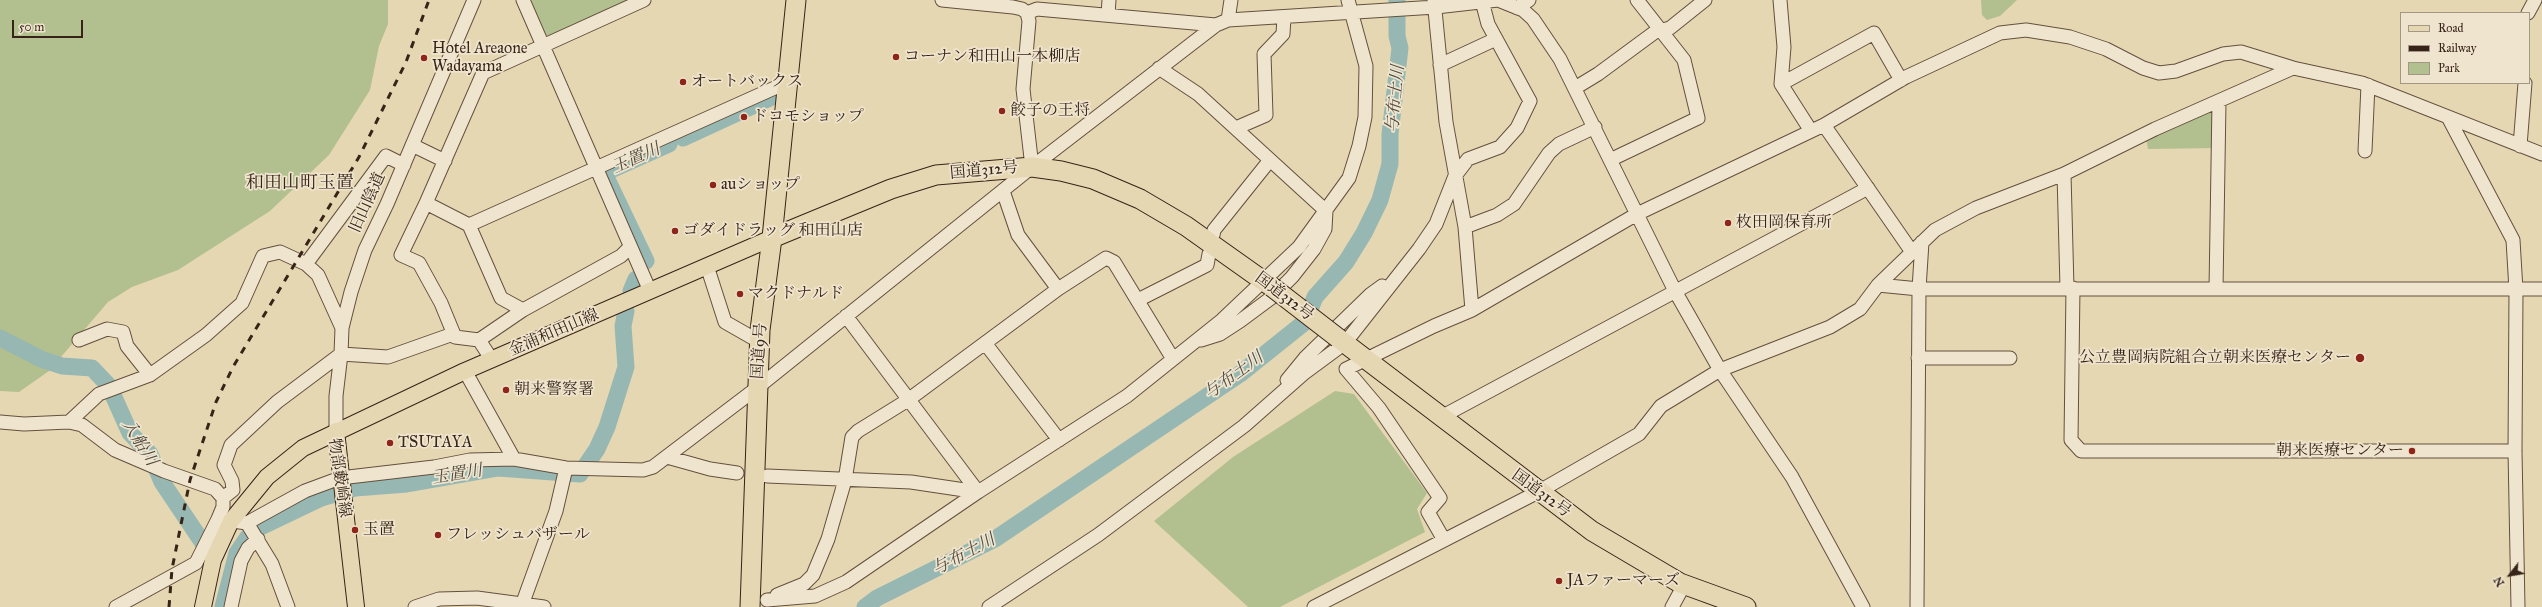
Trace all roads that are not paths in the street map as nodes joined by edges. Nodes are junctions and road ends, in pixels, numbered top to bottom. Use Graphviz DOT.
graph roads {
  1 [pos="474,0"];
  2 [pos="523,0"];
  3 [pos="644,0"];
  4 [pos="796,0"];
  5 [pos="942,0"];
  6 [pos="1109,0"];
  7 [pos="1231,0"];
  8 [pos="1529,0"];
  9 [pos="1637,0"];
  10 [pos="1705,0"];
  11 [pos="1780,0"];
  12 [pos="2535,0"];
  13 [pos="1482,1"];
  14 [pos="1435,4"];
  15 [pos="1352,8"];
  16 [pos="1517,8"];
  17 [pos="2529,12"];
  18 [pos="1027,13"];
  19 [pos="1108,15"];
  20 [pos="1284,17"];
  21 [pos="1228,20"];
  22 [pos="1216,25"];
  23 [pos="1662,30"];
  24 [pos="1496,39"];
  25 [pos="541,47"];
  26 [pos="1440,65"];
  27 [pos="1159,68"];
  28 [pos="2292,68"];
  29 [pos="1901,80"];
  30 [pos="788,82"];
  31 [pos="1781,84"];
  32 [pos="2525,84"];
  33 [pos="2368,85"];
  34 [pos="1575,88"];
  35 [pos="2219,102"];
  36 [pos="2448,117"];
  37 [pos="1824,125"];
  38 [pos="1594,127"];
  39 [pos="1236,128"];
  40 [pos="1811,131"];
  41 [pos="412,145"];
  42 [pos="2520,146"];
  43 [pos="2365,151"];
  44 [pos="2542,154"];
  45 [pos="445,160"];
  46 [pos="1270,160"];
  47 [pos="1610,160"];
  48 [pos="404,165"];
  49 [pos="596,168"];
  50 [pos="1032,168"];
  51 [pos="2064,174"];
  52 [pos="1455,176"];
  53 [pos="1868,188"];
  54 [pos="1003,192"];
  55 [pos="426,204"];
  56 [pos="1326,211"];
  57 [pos="1638,214"];
  58 [pos="469,226"];
  59 [pos="1465,227"];
  60 [pos="1213,235"];
  61 [pos="772,238"];
  62 [pos="1922,242"];
  63 [pos="630,247"];
  64 [pos="1912,252"];
  65 [pos="1209,254"];
  66 [pos="306,264"];
  67 [pos="708,266"];
  68 [pos="1394,278"];
  69 [pos="1268,284"];
  70 [pos="1878,285"];
  71 [pos="2070,288"];
  72 [pos="1058,289"];
  73 [pos="1919,289"];
  74 [pos="2216,289"];
  75 [pos="2542,289"];
  76 [pos="2516,290"];
  77 [pos="650,291"];
  78 [pos="1676,291"];
  79 [pos="1138,300"];
  80 [pos="523,310"];
  81 [pos="1472,310"];
  82 [pos="846,316"];
  83 [pos="342,328"];
  84 [pos="453,334"];
  85 [pos="80,340"];
  86 [pos="479,340"];
  87 [pos="1342,340"];
  88 [pos="760,342"];
  89 [pos="985,343"];
  90 [pos="1192,343"];
  91 [pos="341,354"];
  92 [pos="1918,358"];
  93 [pos="2010,358"];
  94 [pos="1173,359"];
  95 [pos="1367,359"];
  96 [pos="492,360"];
  97 [pos="1720,370"];
  98 [pos="465,371"];
  99 [pos="150,375"];
  100 [pos="757,388"];
  101 [pos="908,400"];
  102 [pos="1267,405"];
  103 [pos="1443,416"];
  104 [pos="0,422"];
  105 [pos="69,422"];
  106 [pos="336,431"];
  107 [pos="1059,440"];
  108 [pos="2515,451"];
  109 [pos="667,457"];
  110 [pos="514,459"];
  111 [pos="566,468"];
  112 [pos="736,473"];
  113 [pos="767,476"];
  114 [pos="845,480"];
  115 [pos="341,487"];
  116 [pos="978,492"];
  117 [pos="1538,492"];
  118 [pos="223,498"];
  119 [pos="224,520"];
  120 [pos="247,523"];
  121 [pos="258,539"];
  122 [pos="1444,540"];
  123 [pos="1684,585"];
  124 [pos="488,603"];
  125 [pos="522,605"];
  126 [pos="116,607"];
  127 [pos="203,607"];
  128 [pos="231,607"];
  129 [pos="288,607"];
  130 [pos="356,607"];
  131 [pos="415,607"];
  132 [pos="544,607"];
  133 [pos="750,607"];
  134 [pos="989,607"];
  135 [pos="1314,607"];
  136 [pos="1672,607"];
  137 [pos="1746,607"];
  138 [pos="1863,607"];
  139 [pos="1916,607"];
  140 [pos="2518,607"];
  1 -- 41 [label="street, 旧山陰道"];
  2 -- 25 [label="street"];
  3 -- 25 [label="street"];
  4 -- 30 [label="highway, 国道9号"];
  5 -- 18 [label="street"];
  6 -- 19 [label="street"];
  7 -- 21 [label="street"];
  8 -- 16 [label="street"];
  9 -- 23 [label="street"];
  10 -- 23 [label="street"];
  11 -- 31 [label="street"];
  12 -- 17 [label="street"];
  13 -- 14 [label="street"];
  13 -- 16 [label="street"];
  13 -- 24 [label="street"];
  14 -- 15 [label="street"];
  14 -- 26 [label="street"];
  15 -- 20 [label="street"];
  15 -- 56 [label="street"];
  16 -- 34 [label="street"];
  18 -- 19 [label="street"];
  18 -- 50 [label="street"];
  19 -- 22 [label="street"];
  20 -- 21 [label="street"];
  20 -- 39 [label="street"];
  21 -- 22 [label="street"];
  22 -- 27 [label="street"];
  23 -- 34 [label="street"];
  23 -- 47 [label="street"];
  24 -- 26 [label="street"];
  24 -- 52 [label="street"];
  25 -- 45 [label="street"];
  25 -- 49 [label="street"];
  26 -- 52 [label="street"];
  27 -- 39 [label="street"];
  27 -- 50 [label="street"];
  28 -- 29 [label="street"];
  28 -- 33 [label="street"];
  28 -- 35 [label="street"];
  29 -- 31 [label="street"];
  29 -- 37 [label="street"];
  30 -- 49 [label="street"];
  30 -- 61 [label="highway, 国道9号"];
  31 -- 40 [label="street"];
  32 -- 42 [label="street"];
  33 -- 36 [label="street"];
  33 -- 43 [label="street"];
  34 -- 38 [label="street"];
  35 -- 51 [label="street"];
  35 -- 74 [label="street"];
  36 -- 42 [label="street"];
  36 -- 76 [label="street"];
  37 -- 40 [label="street"];
  37 -- 53 [label="street"];
  38 -- 47 [label="street"];
  38 -- 59 [label="street"];
  39 -- 46 [label="street"];
  40 -- 57 [label="street"];
  41 -- 45 [label="street"];
  41 -- 48 [label="street, 旧山陰道"];
  42 -- 44 [label="street"];
  45 -- 55 [label="street"];
  46 -- 56 [label="street"];
  46 -- 60 [label="street"];
  47 -- 57 [label="street"];
  48 -- 66 [label="street"];
  48 -- 83 [label="street, 旧山陰道"];
  49 -- 58 [label="street"];
  49 -- 63 [label="street"];
  50 -- 54 [label="street"];
  50 -- 61 [label="highway, 国道312号"];
  50 -- 69 [label="highway, 国道312号"];
  51 -- 62 [label="street"];
  51 -- 71 [label="street"];
  52 -- 59 [label="street"];
  52 -- 68 [label="street"];
  53 -- 64 [label="street"];
  53 -- 78 [label="street"];
  54 -- 72 [label="street"];
  54 -- 82 [label="street"];
  55 -- 58 [label="street"];
  55 -- 84 [label="street"];
  56 -- 69 [label="street"];
  56 -- 90 [label="street"];
  57 -- 78 [label="street"];
  57 -- 81 [label="street"];
  58 -- 80 [label="street"];
  59 -- 81 [label="street"];
  61 -- 67 [label="main road, 金浦和田山線"];
  61 -- 88 [label="highway, 国道9号"];
  62 -- 64 [label="street"];
  62 -- 73 [label="street"];
  63 -- 77 [label="street"];
  63 -- 80 [label="street"];
  64 -- 70 [label="street"];
  65 -- 79 [label="street"];
  66 -- 83 [label="street"];
  66 -- 99 [label="street"];
  67 -- 77 [label="main road, 金浦和田山線"];
  67 -- 88 [label="street"];
  68 -- 87 [label="street"];
  68 -- 102 [label="street"];
  69 -- 87 [label="highway, 国道312号, bridge"];
  69 -- 90 [label="street"];
  70 -- 73 [label="street"];
  70 -- 97 [label="street"];
  71 -- 73 [label="street"];
  71 -- 74 [label="street"];
  71 -- 108 [label="street"];
  72 -- 79 [label="street"];
  72 -- 89 [label="street"];
  73 -- 92 [label="street"];
  74 -- 76 [label="street"];
  75 -- 76 [label="street"];
  76 -- 108 [label="street"];
  77 -- 96 [label="main road, 金浦和田山線"];
  78 -- 97 [label="street"];
  78 -- 103 [label="street"];
  79 -- 94 [label="street"];
  80 -- 86 [label="street"];
  81 -- 95 [label="street"];
  82 -- 100 [label="street"];
  82 -- 101 [label="street"];
  83 -- 91 [label="street, 旧山陰道"];
  84 -- 86 [label="street"];
  84 -- 91 [label="street"];
  85 -- 99 [label="street"];
  86 -- 96 [label="street"];
  87 -- 95 [label="highway, 国道312号"];
  87 -- 102 [label="street"];
  88 -- 100 [label="highway, 国道9号"];
  89 -- 101 [label="street"];
  89 -- 107 [label="street"];
  90 -- 94 [label="street"];
  91 -- 106 [label="street, 旧山陰道"];
  91 -- 118 [label="street"];
  92 -- 93 [label="street"];
  92 -- 139 [label="street"];
  94 -- 107 [label="street"];
  95 -- 103 [label="highway, 国道312号"];
  95 -- 122 [label="street"];
  96 -- 98 [label="main road, 金浦和田山線"];
  97 -- 117 [label="street"];
  97 -- 138 [label="street"];
  98 -- 106 [label="main road, 金浦和田山線"];
  98 -- 110 [label="street"];
  99 -- 105 [label="street"];
  100 -- 109 [label="street"];
  100 -- 133 [label="highway, 国道9号"];
  101 -- 114 [label="street"];
  101 -- 116 [label="street"];
  102 -- 134 [label="street"];
  103 -- 117 [label="highway, 国道312号"];
  104 -- 105 [label="street"];
  105 -- 118 [label="street"];
  106 -- 115 [label="main road, 物部藪崎線"];
  106 -- 119 [label="main road, 物部藪崎線"];
  107 -- 116 [label="street"];
  108 -- 140 [label="street"];
  109 -- 111 [label="street"];
  109 -- 112 [label="street"];
  110 -- 111 [label="street"];
  110 -- 115 [label="street"];
  111 -- 125 [label="street"];
  113 -- 114 [label="street"];
  114 -- 116 [label="street"];
  114 -- 116 [label="street"];
  115 -- 120 [label="street"];
  115 -- 130 [label="main road, 物部藪崎線"];
  117 -- 122 [label="street"];
  117 -- 123 [label="highway, 国道312号"];
  118 -- 119 [label="street"];
  119 -- 120 [label="street"];
  119 -- 126 [label="street"];
  119 -- 127 [label="main road, 物部藪崎線"];
  120 -- 121 [label="street"];
  121 -- 128 [label="street"];
  121 -- 129 [label="street"];
  122 -- 135 [label="street"];
  123 -- 136 [label="street"];
  123 -- 137 [label="highway, 国道312号"];
  124 -- 125 [label="street"];
  124 -- 131 [label="street"];
  125 -- 132 [label="street"];
}
